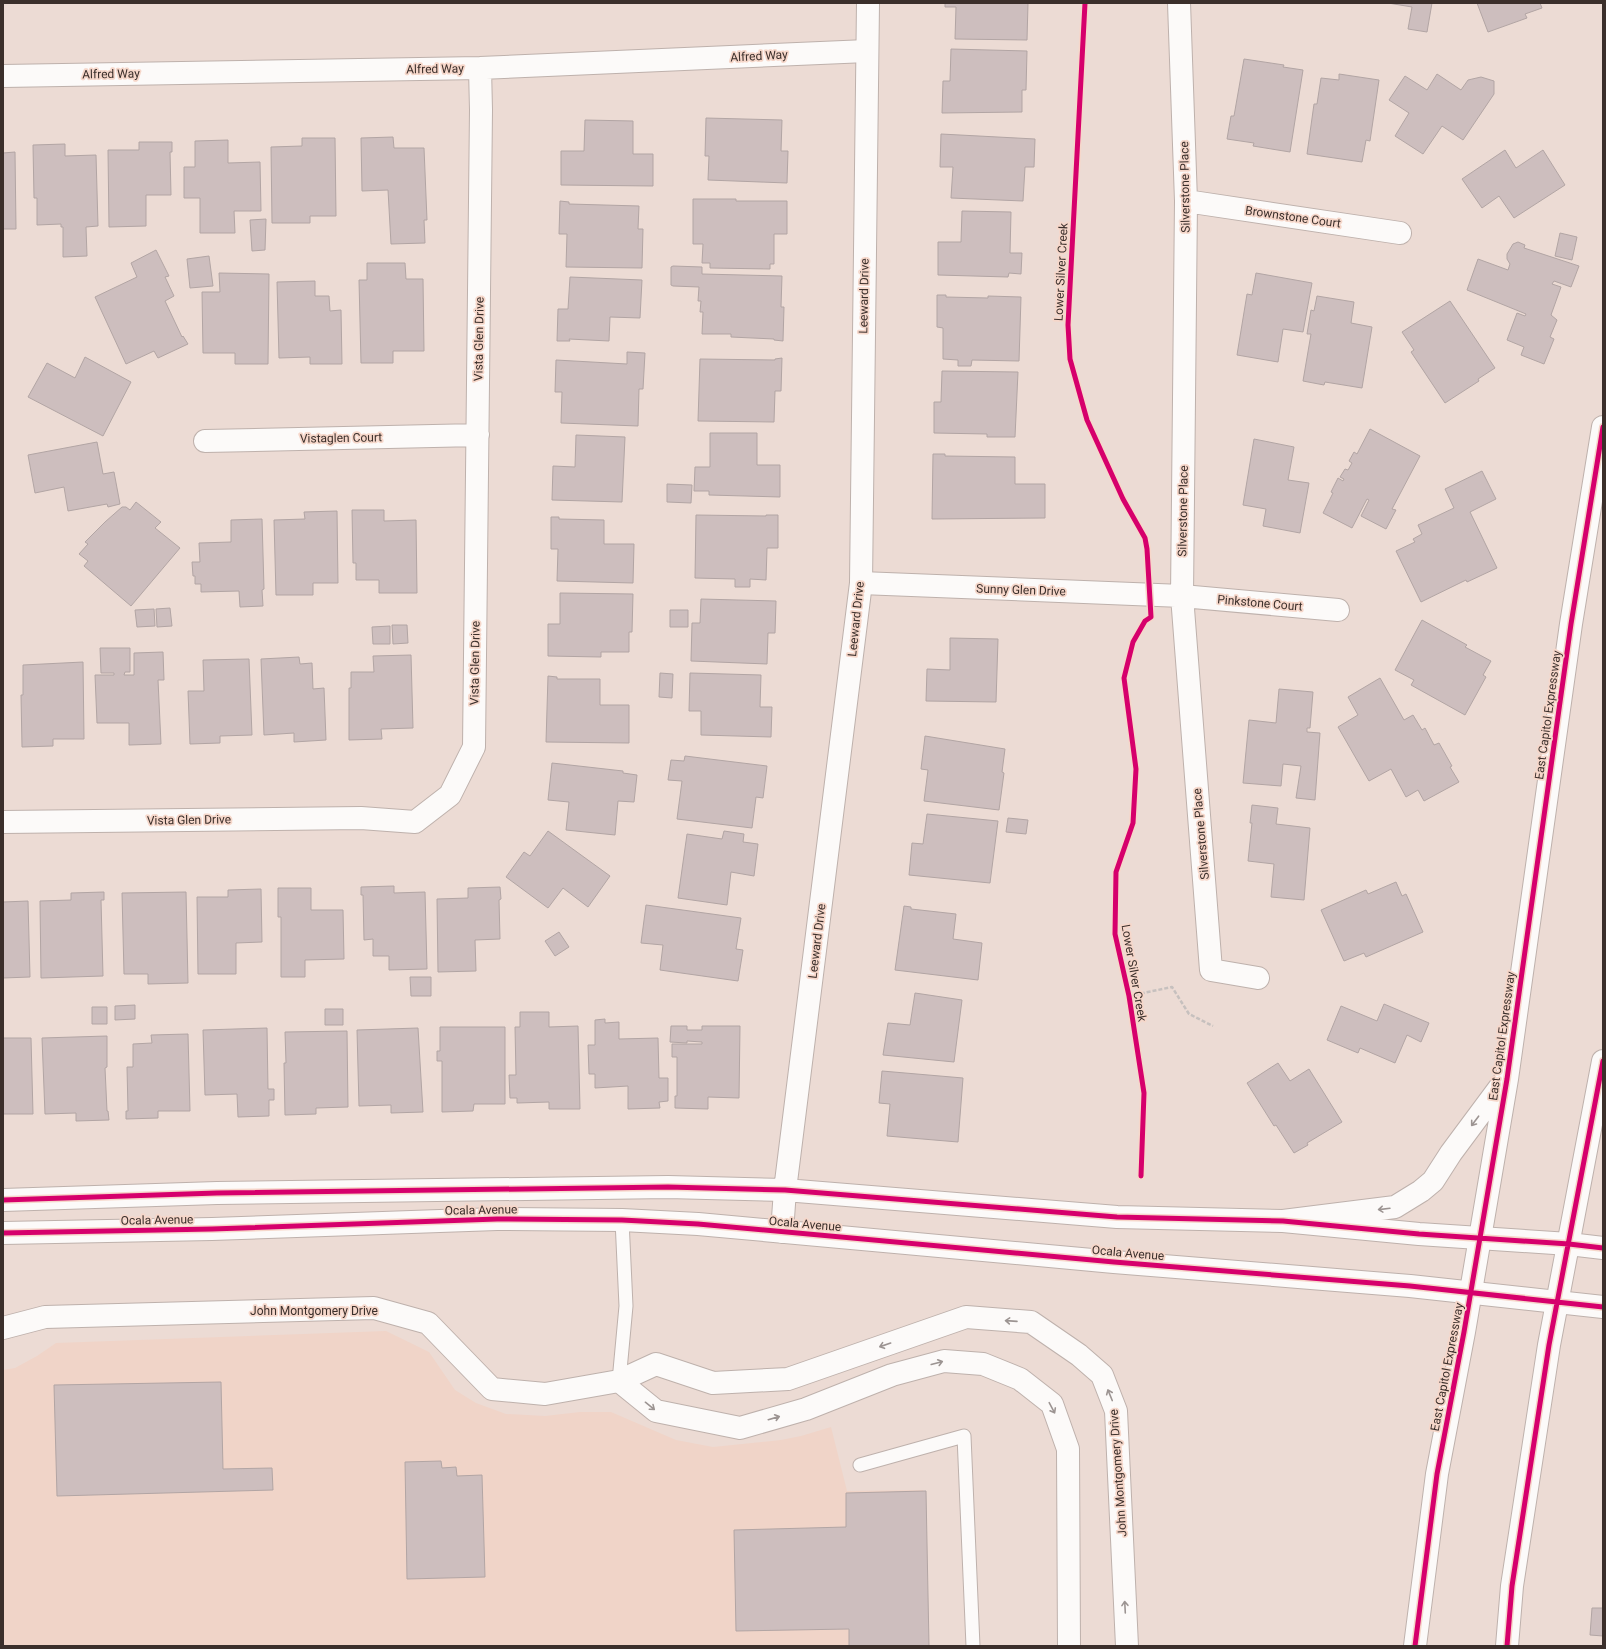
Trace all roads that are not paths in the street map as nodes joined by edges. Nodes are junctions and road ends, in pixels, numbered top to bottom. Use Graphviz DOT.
graph roads {
  1 [pos="868,3"];
  2 [pos="1178,3"];
  3 [pos="867,51"];
  4 [pos="480,68"];
  5 [pos="3,76"];
  6 [pos="1186,201"];
  7 [pos="1400,233"];
  8 [pos="1603,427"];
  9 [pos="478,435"];
  10 [pos="205,441"];
  11 [pos="861,583"];
  12 [pos="1182,596"];
  13 [pos="1338,610"];
  14 [pos="3,822"];
  15 [pos="1258,978"];
  16 [pos="1603,1061"];
  17 [pos="1506,1079"];
  18 [pos="785,1190"];
  19 [pos="3,1200"];
  20 [pos="622,1220"];
  21 [pos="1283,1221"];
  22 [pos="782,1232"];
  23 [pos="3,1233"];
  24 [pos="1479,1239"];
  25 [pos="1569,1244"];
  26 [pos="1603,1248"];
  27 [pos="1471,1292"];
  28 [pos="1558,1301"];
  29 [pos="1603,1306"];
  30 [pos="3,1328"];
  31 [pos="793,1377"];
  32 [pos="619,1381"];
  33 [pos="806,1409"];
  34 [pos="860,1465"];
  35 [pos="973,1646"];
  36 [pos="1069,1646"];
  37 [pos="1127,1646"];
  38 [pos="1415,1646"];
  39 [pos="1507,1646"];
  1 -- 3 [label="main road, Leeward Drive"];
  2 -- 6 [label="main road, Silverstone Place"];
  3 -- 4 [label="main road, Alfred Way"];
  3 -- 11 [label="main road, Leeward Drive"];
  4 -- 5 [label="main road, Alfred Way"];
  4 -- 9 [label="main road, Vista Glen Drive"];
  6 -- 7 [label="main road, Brownstone Court"];
  6 -- 12 [label="main road, Silverstone Place"];
  8 -- 17 [label="main road, East Capitol Expressway"];
  9 -- 10 [label="main road, Vistaglen Court"];
  9 -- 14 [label="main road, Vista Glen Drive"];
  11 -- 12 [label="main road, Sunny Glen Drive"];
  11 -- 18 [label="main road, Leeward Drive"];
  12 -- 13 [label="main road, Pinkstone Court"];
  12 -- 15 [label="main road, Silverstone Place"];
  16 -- 25 [label="main road"];
  17 -- 21 [label="main road, one-way"];
  17 -- 24 [label="main road, East Capitol Expressway"];
  18 -- 19 [label="main road, Ocala Avenue"];
  18 -- 21 [label="main road, Ocala Avenue"];
  18 -- 22 [label="main road, Leeward Drive"];
  20 -- 22 [label="main road, Ocala Avenue"];
  20 -- 23 [label="main road, Ocala Avenue"];
  20 -- 32 [label="lane"];
  21 -- 24 [label="main road, Ocala Avenue"];
  22 -- 27 [label="main road, Ocala Avenue"];
  24 -- 25 [label="main road, Ocala Avenue"];
  24 -- 27 [label="main road, East Capitol Expressway"];
  25 -- 26 [label="main road, Ocala Avenue"];
  25 -- 28 [label="main road"];
  27 -- 28 [label="main road, Ocala Avenue"];
  27 -- 38 [label="main road, East Capitol Expressway"];
  28 -- 29 [label="main road, Ocala Avenue"];
  28 -- 39 [label="main road"];
  30 -- 32 [label="main road, John Montgomery Drive"];
  31 -- 32 [label="main road, John Montgomery Drive"];
  31 -- 33 [label="main road"];
  37 -- 31 [label="main road, John Montgomery Drive, one-way"];
  32 -- 33 [label="main road, one-way"];
  33 -- 36 [label="main road, one-way"];
  34 -- 35 [label="lane"];
}
